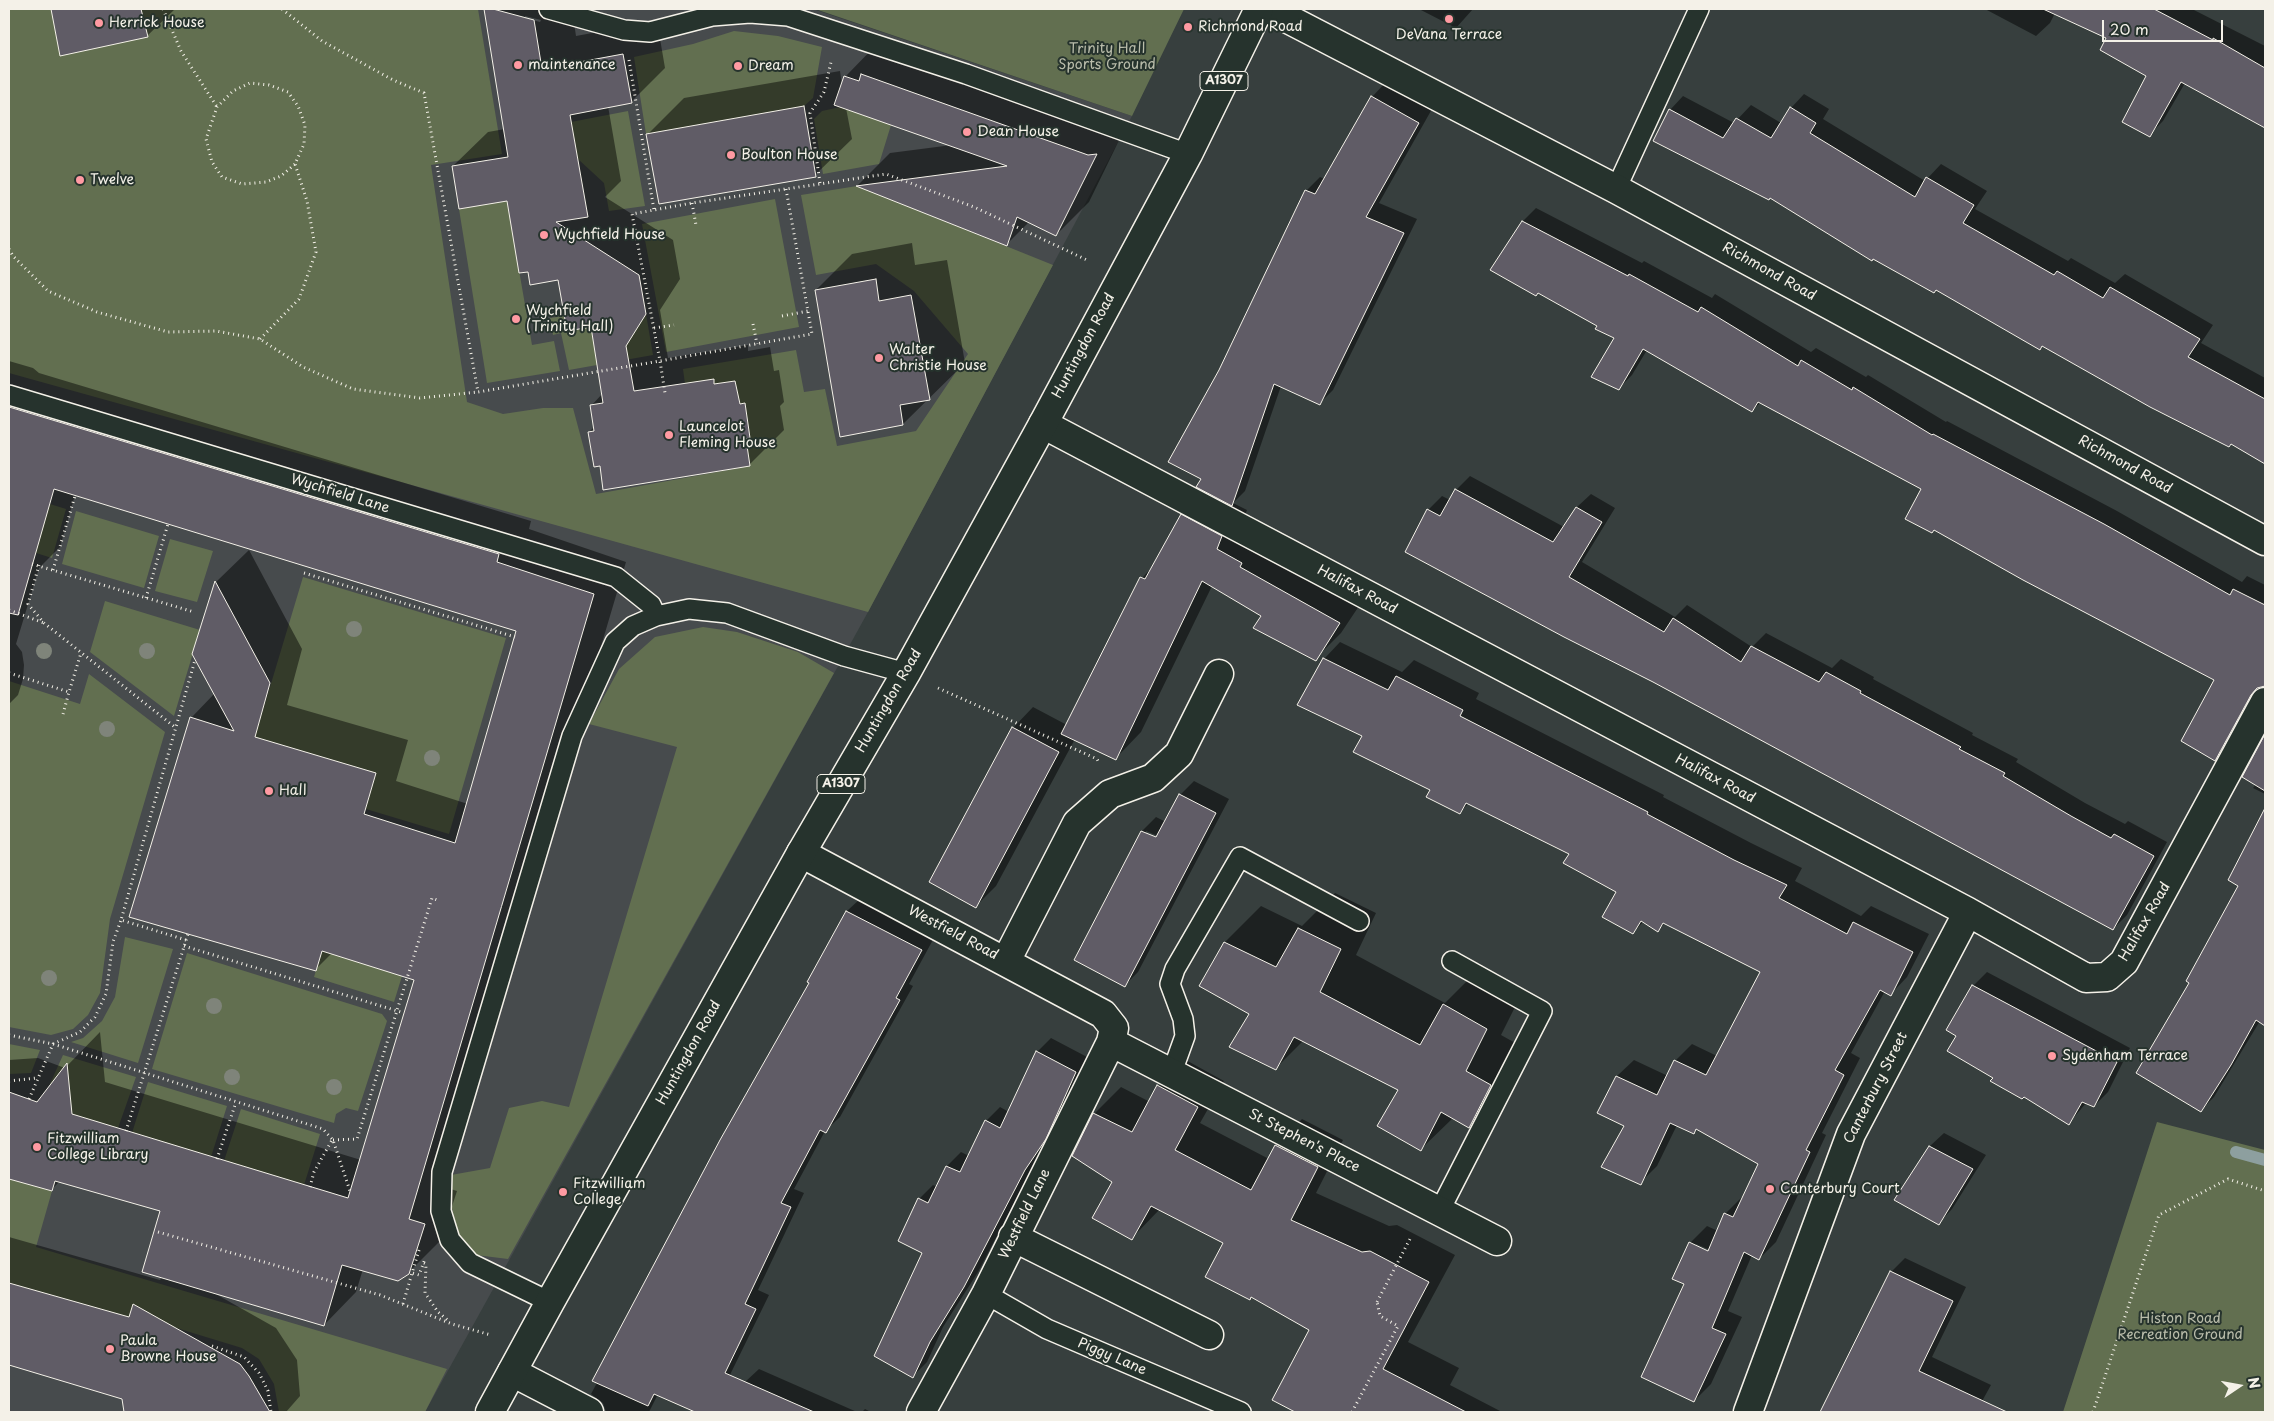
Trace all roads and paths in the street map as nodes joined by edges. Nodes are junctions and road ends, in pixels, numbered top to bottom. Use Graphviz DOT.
graph roads {
  1 [pos="163,9"];
  2 [pos="282,9"];
  3 [pos="549,9"];
  4 [pos="1259,9"];
  5 [pos="1270,9"];
  6 [pos="1699,9"];
  7 [pos="624,30"];
  8 [pos="838,33"];
  9 [pos="217,107"];
  10 [pos="1188,154"];
  11 [pos="295,164"];
  12 [pos="820,183"];
  13 [pos="786,189"];
  14 [pos="1616,189"];
  15 [pos="692,203"];
  16 [pos="654,210"];
  17 [pos="696,226"];
  18 [pos="9,249"];
  19 [pos="1122,277"];
  20 [pos="808,312"];
  21 [pos="782,316"];
  22 [pos="753,324"];
  23 [pos="674,325"];
  24 [pos="654,328"];
  25 [pos="260,339"];
  26 [pos="757,344"];
  27 [pos="660,361"];
  28 [pos="478,392"];
  29 [pos="665,392"];
  30 [pos="9,395"];
  31 [pos="1043,424"];
  32 [pos="75,496"];
  33 [pos="168,524"];
  34 [pos="2265,541"];
  35 [pos="32,564"];
  36 [pos="40,565"];
  37 [pos="54,570"];
  38 [pos="304,573"];
  39 [pos="146,598"];
  40 [pos="9,610"];
  41 [pos="194,612"];
  42 [pos="656,616"];
  43 [pos="44,623"];
  44 [pos="515,637"];
  45 [pos="81,653"];
  46 [pos="196,660"];
  47 [pos="9,673"];
  48 [pos="906,674"];
  49 [pos="1219,674"];
  50 [pos="69,692"];
  51 [pos="2265,702"];
  52 [pos="63,714"];
  53 [pos="176,728"];
  54 [pos="1110,794"];
  55 [pos="801,853"];
  56 [pos="438,900"];
  57 [pos="1968,912"];
  58 [pos="121,920"];
  59 [pos="1359,921"];
  60 [pos="188,934"];
  61 [pos="186,940"];
  62 [pos="184,946"];
  63 [pos="1006,961"];
  64 [pos="1452,961"];
  65 [pos="397,1011"];
  66 [pos="404,1013"];
  67 [pos="9,1035"];
  68 [pos="1111,1042"];
  69 [pos="53,1044"];
  70 [pos="1172,1072"];
  71 [pos="144,1073"];
  72 [pos="38,1078"];
  73 [pos="9,1081"];
  74 [pos="29,1099"];
  75 [pos="236,1102"];
  76 [pos="126,1131"];
  77 [pos="333,1140"];
  78 [pos="217,1159"];
  79 [pos="310,1187"];
  80 [pos="350,1191"];
  81 [pos="2265,1191"];
  82 [pos="1434,1208"];
  83 [pos="158,1232"];
  84 [pos="1013,1237"];
  85 [pos="1497,1241"];
  86 [pos="421,1244"];
  87 [pos="412,1273"];
  88 [pos="986,1294"];
  89 [pos="550,1302"];
  90 [pos="403,1304"];
  91 [pos="452,1324"];
  92 [pos="1208,1335"];
  93 [pos="212,1346"];
  94 [pos="525,1346"];
  95 [pos="512,1372"];
  96 [pos="271,1412"];
  97 [pos="490,1412"];
  98 [pos="590,1412"];
  99 [pos="921,1412"];
  100 [pos="1241,1412"];
  101 [pos="1352,1412"];
  102 [pos="1748,1412"];
  103 [pos="2093,1412"];
  1 -- 9 [label="path"];
  2 -- 28 [label="path"];
  3 -- 7 [label="lane"];
  4 -- 10 [label="street, Huntingdon Road / A1307"];
  5 -- 14 [label="street, Richmond Road"];
  6 -- 14 [label="lane"];
  7 -- 8 [label="lane"];
  7 -- 16 [label="path"];
  8 -- 10 [label="lane"];
  8 -- 12 [label="path"];
  9 -- 11 [label="path"];
  9 -- 11 [label="path"];
  10 -- 19 [label="street, Huntingdon Road / A1307"];
  11 -- 25 [label="path"];
  12 -- 13 [label="path"];
  12 -- 19 [label="path"];
  13 -- 15 [label="path"];
  13 -- 20 [label="path"];
  14 -- 34 [label="street, Richmond Road"];
  15 -- 16 [label="path"];
  15 -- 17 [label="path"];
  16 -- 24 [label="path"];
  18 -- 25 [label="path"];
  19 -- 31 [label="street, Huntingdon Road / A1307"];
  20 -- 21 [label="path"];
  20 -- 26 [label="path"];
  22 -- 26 [label="path"];
  23 -- 24 [label="path"];
  24 -- 27 [label="path"];
  25 -- 28 [label="path"];
  26 -- 27 [label="path"];
  27 -- 28 [label="path"];
  27 -- 29 [label="path"];
  30 -- 42 [label="lane, Wychfield Lane"];
  31 -- 48 [label="street, Huntingdon Road / A1307"];
  31 -- 57 [label="street, Halifax Road"];
  32 -- 37 [label="path"];
  33 -- 39 [label="path"];
  35 -- 36 [label="path"];
  36 -- 37 [label="path"];
  36 -- 43 [label="path"];
  37 -- 39 [label="path"];
  38 -- 44 [label="path"];
  39 -- 41 [label="path"];
  40 -- 43 [label="path"];
  42 -- 48 [label="lane"];
  42 -- 89 [label="lane"];
  43 -- 45 [label="path"];
  45 -- 50 [label="path"];
  45 -- 53 [label="path"];
  46 -- 53 [label="path"];
  47 -- 50 [label="path"];
  48 -- 54 [label="path"];
  48 -- 55 [label="street, Huntingdon Road / A1307"];
  49 -- 54 [label="street"];
  50 -- 52 [label="path"];
  51 -- 57 [label="street, Halifax Road"];
  53 -- 58 [label="path"];
  54 -- 63 [label="street"];
  55 -- 63 [label="street, Westfield Road"];
  55 -- 89 [label="street, Huntingdon Road / A1307"];
  56 -- 65 [label="path"];
  57 -- 102 [label="street, Canterbury Street"];
  58 -- 61 [label="path"];
  58 -- 69 [label="path"];
  59 -- 70 [label="lane"];
  60 -- 61 [label="path"];
  61 -- 62 [label="path"];
  62 -- 65 [label="path"];
  62 -- 71 [label="path"];
  63 -- 68 [label="street, Westfield Road"];
  64 -- 82 [label="lane"];
  65 -- 66 [label="path"];
  65 -- 77 [label="path"];
  67 -- 69 [label="path"];
  68 -- 70 [label="street, St Stephen's Place"];
  68 -- 84 [label="street, Westfield Lane"];
  69 -- 71 [label="path"];
  69 -- 72 [label="path"];
  70 -- 82 [label="street, St Stephen's Place"];
  71 -- 75 [label="path"];
  71 -- 76 [label="path"];
  72 -- 73 [label="path"];
  72 -- 74 [label="path"];
  75 -- 77 [label="path"];
  75 -- 78 [label="path"];
  77 -- 79 [label="path"];
  77 -- 80 [label="path"];
  81 -- 103 [label="path"];
  82 -- 85 [label="street, St Stephen's Place"];
  82 -- 101 [label="path"];
  83 -- 90 [label="path"];
  84 -- 88 [label="street, Westfield Lane"];
  84 -- 92 [label="street"];
  86 -- 87 [label="path"];
  87 -- 90 [label="path"];
  87 -- 91 [label="path"];
  88 -- 99 [label="street, Westfield Lane"];
  88 -- 100 [label="lane, Piggy Lane"];
  89 -- 94 [label="street, Huntingdon Road / A1307"];
  90 -- 91 [label="path"];
  91 -- 94 [label="path"];
  93 -- 96 [label="path"];
  94 -- 95 [label="street, Huntingdon Road / A1307"];
  95 -- 97 [label="street, Huntingdon Road / A1307"];
  95 -- 98 [label="street"];
}
